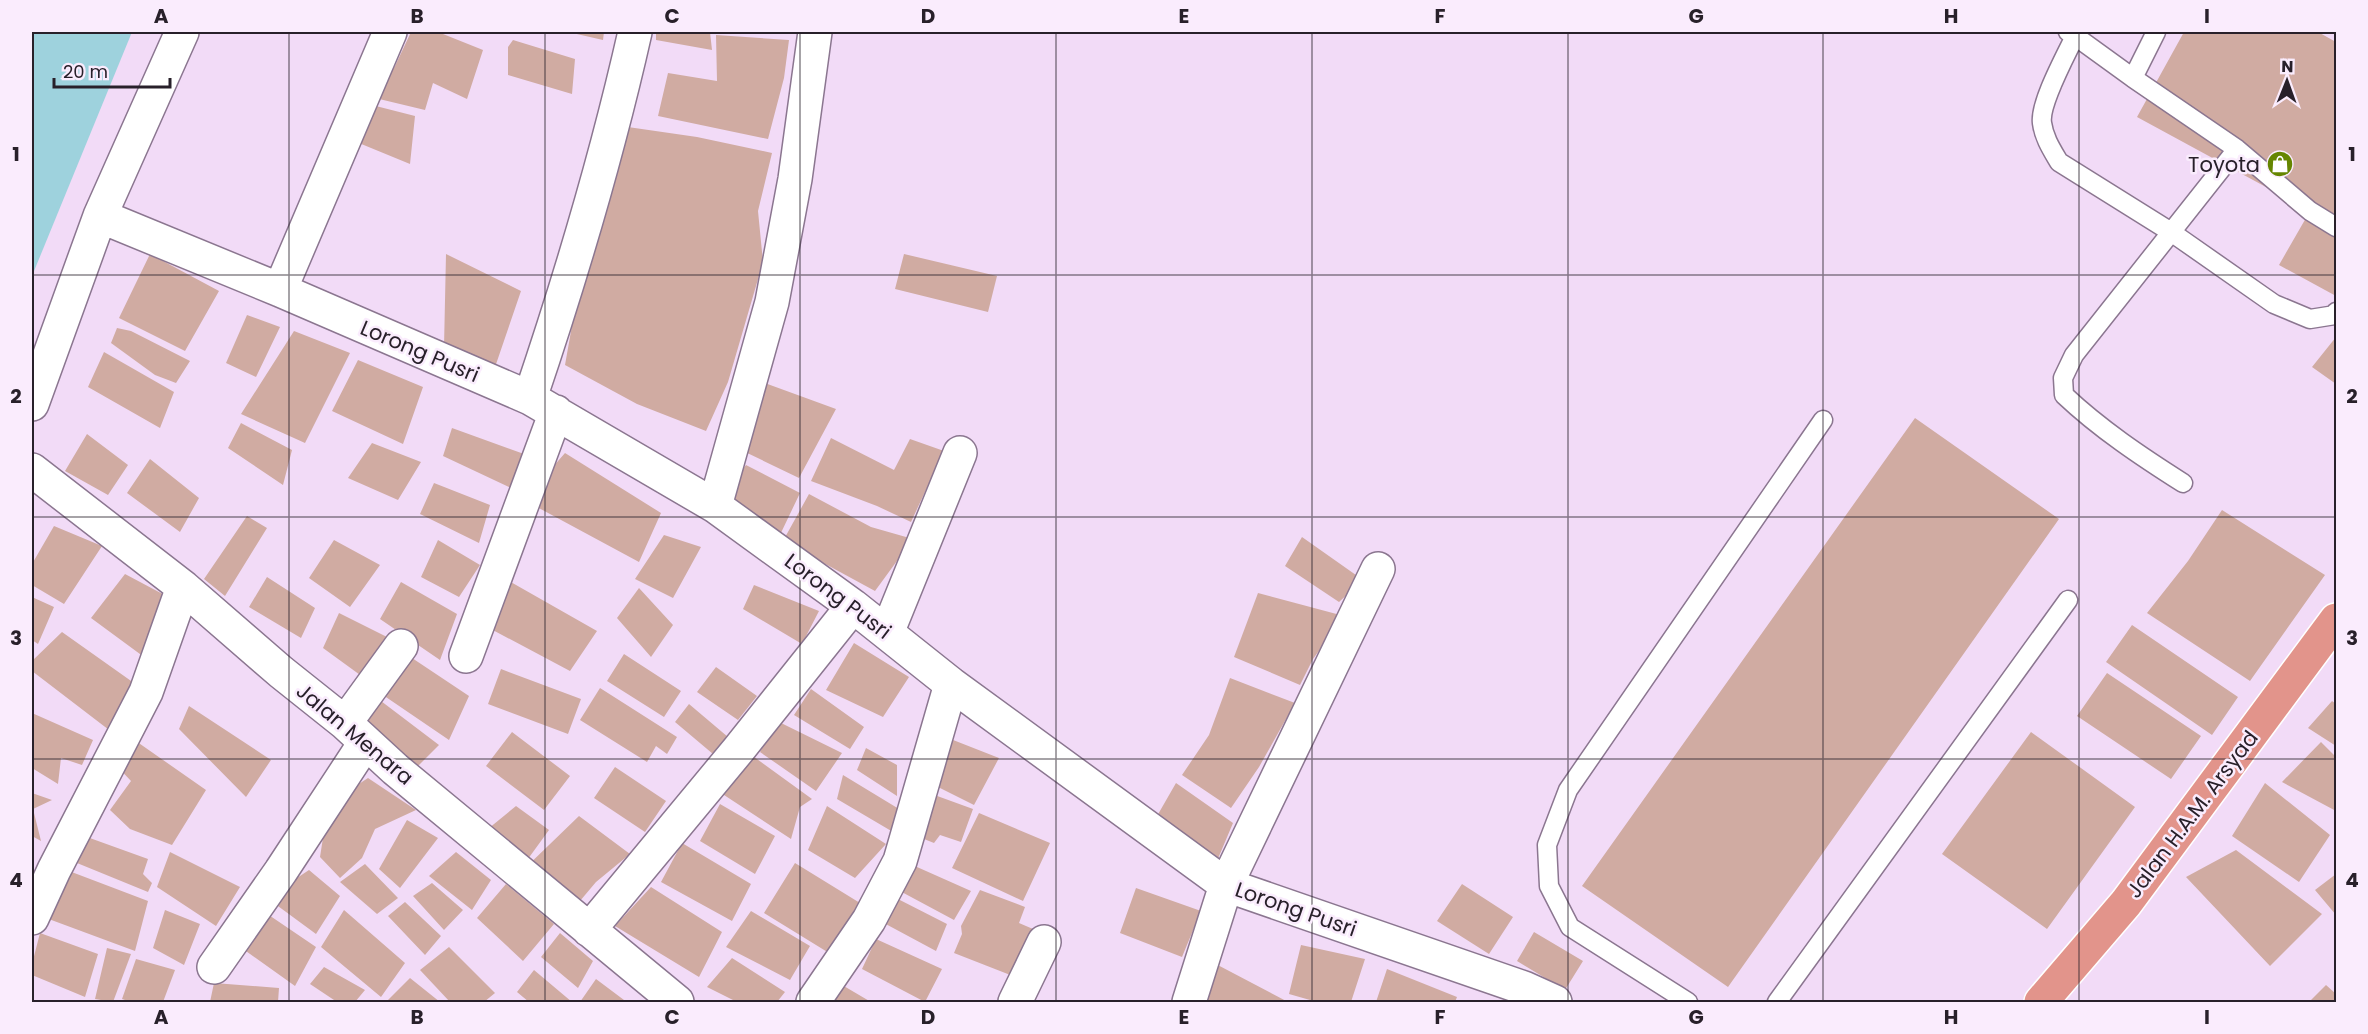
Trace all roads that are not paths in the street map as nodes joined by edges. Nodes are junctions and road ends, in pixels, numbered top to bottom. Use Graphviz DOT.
graph roads {
  1 [pos="182,32"];
  2 [pos="390,32"];
  3 [pos="635,32"];
  4 [pos="814,32"];
  5 [pos="2156,32"];
  6 [pos="2071,34"];
  7 [pos="2133,78"];
  8 [pos="2237,149"];
  9 [pos="100,216"];
  10 [pos="2337,227"];
  11 [pos="2171,232"];
  12 [pos="280,290"];
  13 [pos="2337,312"];
  14 [pos="32,404"];
  15 [pos="543,405"];
  16 [pos="1823,420"];
  17 [pos="960,453"];
  18 [pos="32,470"];
  19 [pos="2183,483"];
  20 [pos="715,506"];
  21 [pos="1378,569"];
  22 [pos="183,587"];
  23 [pos="2068,600"];
  24 [pos="854,606"];
  25 [pos="2337,620"];
  26 [pos="887,633"];
  27 [pos="401,646"];
  28 [pos="466,656"];
  29 [pos="951,684"];
  30 [pos="355,733"];
  31 [pos="1226,885"];
  32 [pos="32,918"];
  33 [pos="589,930"];
  34 [pos="1044,942"];
  35 [pos="214,967"];
  36 [pos="677,1002"];
  37 [pos="813,1002"];
  38 [pos="1015,1002"];
  39 [pos="1189,1002"];
  40 [pos="1555,1002"];
  41 [pos="1688,1002"];
  42 [pos="1777,1002"];
  43 [pos="2041,1002"];
  1 -- 9 [label="street"];
  2 -- 12 [label="street"];
  3 -- 15 [label="street"];
  4 -- 20 [label="street"];
  5 -- 7 [label="lane"];
  6 -- 7 [label="lane"];
  6 -- 11 [label="lane"];
  7 -- 8 [label="lane"];
  8 -- 10 [label="lane"];
  8 -- 11 [label="lane"];
  9 -- 12 [label="street, Lorong Pusri"];
  9 -- 14 [label="street"];
  11 -- 13 [label="lane"];
  11 -- 19 [label="lane"];
  12 -- 15 [label="street, Lorong Pusri"];
  15 -- 20 [label="street, Lorong Pusri"];
  15 -- 28 [label="street"];
  16 -- 41 [label="lane"];
  17 -- 26 [label="street"];
  18 -- 22 [label="street, Jalan Menara"];
  20 -- 24 [label="street, Lorong Pusri"];
  21 -- 31 [label="street"];
  22 -- 30 [label="street, Jalan Menara"];
  22 -- 32 [label="street"];
  23 -- 42 [label="lane"];
  24 -- 26 [label="street, Lorong Pusri"];
  24 -- 33 [label="street"];
  25 -- 43 [label="highway, Jalan H.A.M. Arsyad"];
  26 -- 29 [label="street, Lorong Pusri"];
  27 -- 30 [label="street"];
  29 -- 31 [label="street, Lorong Pusri"];
  29 -- 37 [label="street"];
  30 -- 33 [label="street, Jalan Menara"];
  30 -- 35 [label="street"];
  31 -- 39 [label="street"];
  31 -- 40 [label="street, Lorong Pusri"];
  33 -- 36 [label="street, Jalan Menara"];
  34 -- 38 [label="street"];
}
